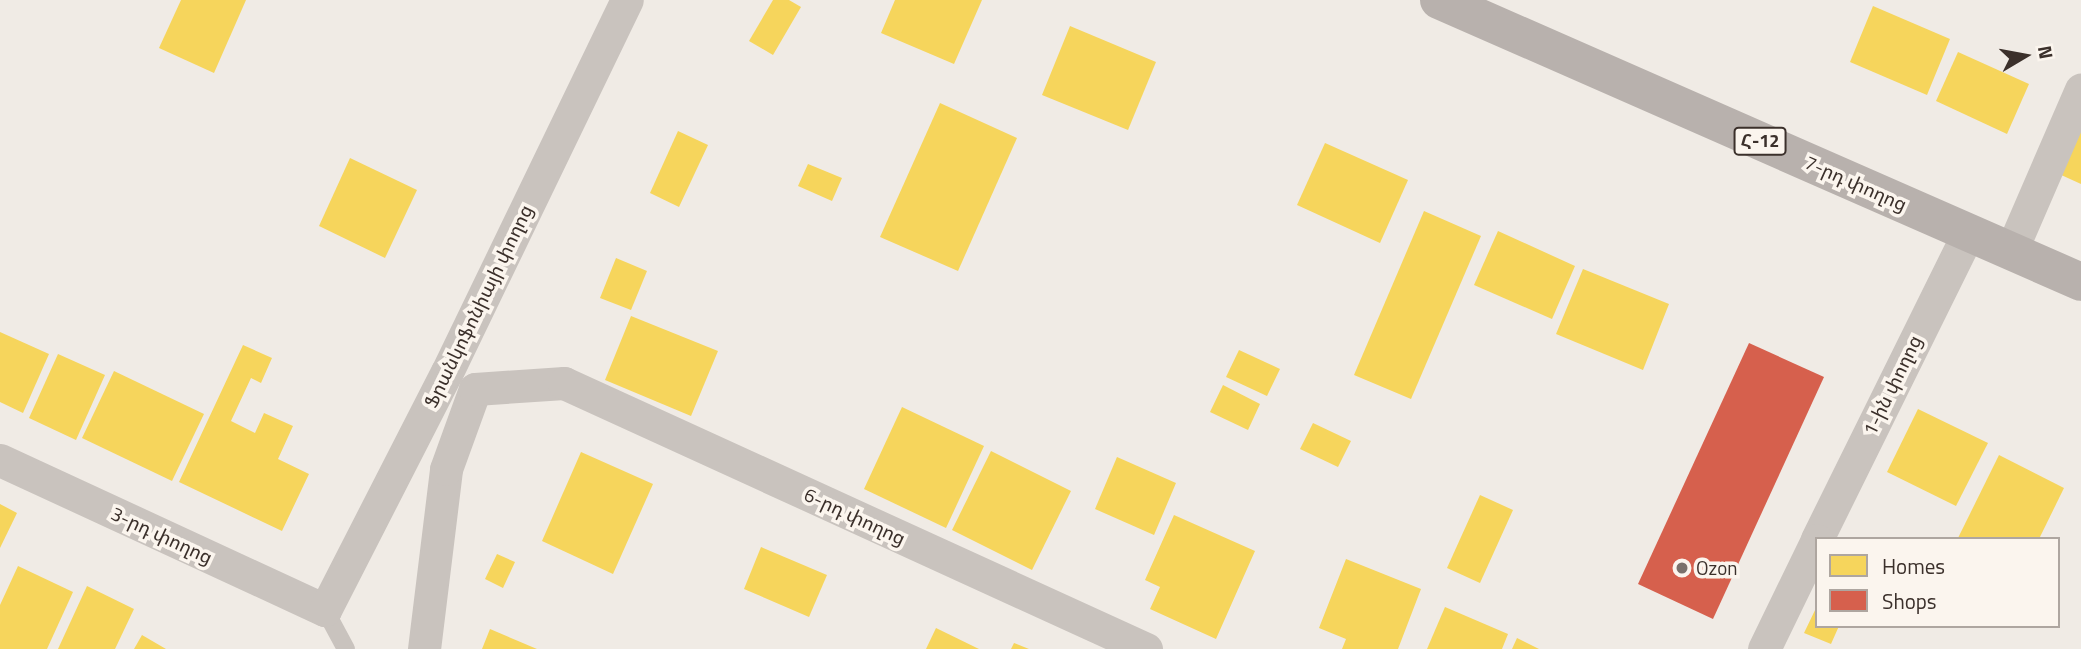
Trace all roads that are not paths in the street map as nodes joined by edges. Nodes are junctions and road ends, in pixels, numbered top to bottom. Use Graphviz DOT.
graph roads {
  1 [pos="626,0"];
  2 [pos="1439,0"];
  3 [pos="2081,89"];
  4 [pos="1969,232"];
  5 [pos="2011,251"];
  6 [pos="2081,282"];
  7 [pos="447,372"];
  8 [pos="475,389"];
  9 [pos="0,460"];
  10 [pos="1818,537"];
  11 [pos="1815,543"];
  12 [pos="325,610"];
  13 [pos="346,649"];
  14 [pos="424,649"];
  15 [pos="1146,649"];
  16 [pos="1764,649"];
  1 -- 7 [label="street, Ֆրանկոֆոնիայի փողոց"];
  2 -- 4 [label="main road, 7-րդ փողոց / Հ-12"];
  3 -- 5 [label="street"];
  4 -- 5 [label="main road, 7-րդ փողոց / Հ-12"];
  4 -- 10 [label="street, 1-ին փողոց"];
  5 -- 6 [label="main road, 7-րդ փողոց / Հ-12"];
  7 -- 8 [label="street"];
  7 -- 12 [label="street, Ֆրանկոֆոնիայի փողոց"];
  8 -- 14 [label="street"];
  8 -- 15 [label="street, 6-րդ փողոց"];
  9 -- 12 [label="street, 3-րդ փողոց"];
  11 -- 16 [label="street, 1-ին փողոց"];
  12 -- 13 [label="lane"];
}
